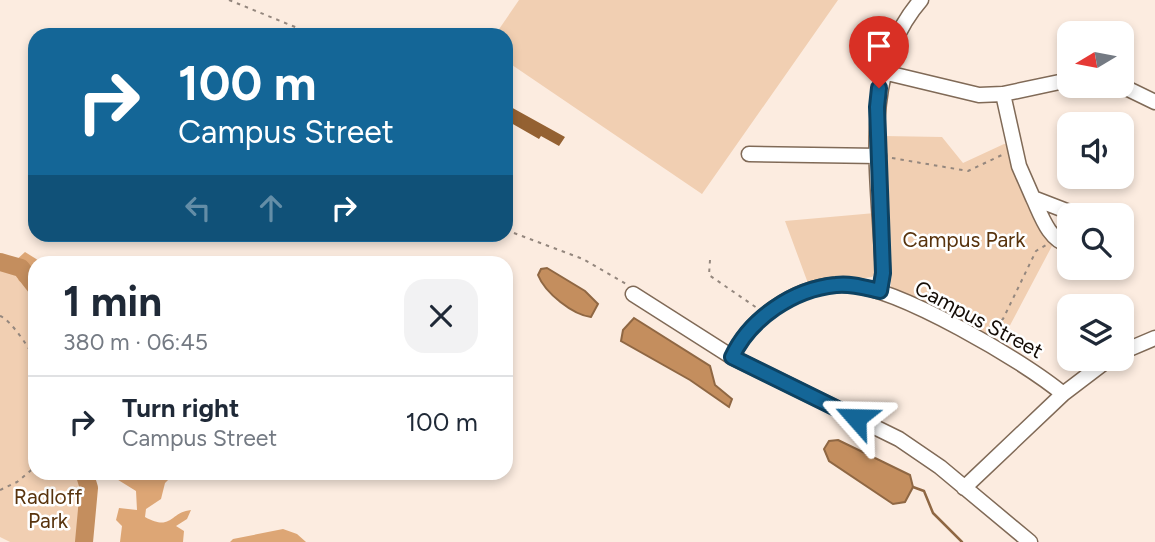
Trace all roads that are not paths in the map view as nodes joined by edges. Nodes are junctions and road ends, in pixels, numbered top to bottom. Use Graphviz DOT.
graph roads {
  1 [pos="921,0"];
  2 [pos="883,72"];
  3 [pos="1057,83"];
  4 [pos="1134,92"];
  5 [pos="1003,94"];
  6 [pos="1155,102"];
  7 [pos="749,154"];
  8 [pos="879,156"];
  9 [pos="1033,198"];
  10 [pos="1057,207"];
  11 [pos="1057,233"];
  12 [pos="629,289"];
  13 [pos="880,291"];
  14 [pos="1155,338"];
  15 [pos="1134,347"];
  16 [pos="732,357"];
  17 [pos="1093,371"];
  18 [pos="1063,394"];
  19 [pos="964,488"];
  20 [pos="1030,542"];
  1 -- 2 [label="street"];
  2 -- 5 [label="street"];
  2 -- 8 [label="street"];
  3 -- 5 [label="street"];
  4 -- 6 [label="street"];
  5 -- 9 [label="street"];
  7 -- 8 [label="street"];
  8 -- 13 [label="street"];
  9 -- 10 [label="street"];
  9 -- 11 [label="street"];
  12 -- 16 [label="street"];
  13 -- 16 [label="street, Campus Street"];
  13 -- 18 [label="street, Campus Street"];
  14 -- 15 [label="street"];
  16 -- 19 [label="street"];
  17 -- 18 [label="street"];
  18 -- 19 [label="street"];
  19 -- 20 [label="street"];
}
